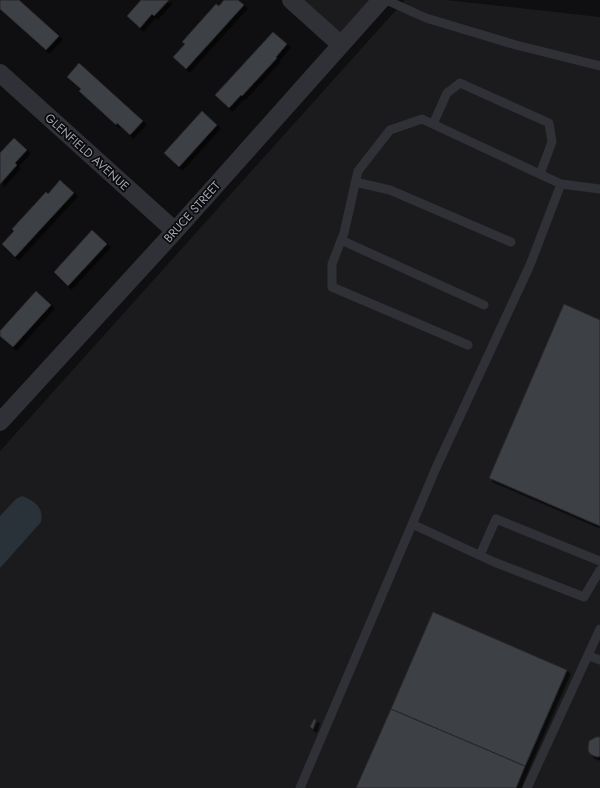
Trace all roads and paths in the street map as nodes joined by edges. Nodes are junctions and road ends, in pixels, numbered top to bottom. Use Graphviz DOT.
graph roads {
  1 [pos="291,0"];
  2 [pos="381,0"];
  3 [pos="386,0"];
  4 [pos="340,45"];
  5 [pos="600,66"];
  6 [pos="0,74"];
  7 [pos="433,124"];
  8 [pos="540,174"];
  9 [pos="356,182"];
  10 [pos="561,184"];
  11 [pos="600,189"];
  12 [pos="175,231"];
  13 [pos="341,240"];
  14 [pos="511,242"];
  15 [pos="484,305"];
  16 [pos="468,345"];
  17 [pos="3,414"];
  18 [pos="412,524"];
  19 [pos="480,555"];
  20 [pos="600,561"];
  21 [pos="600,570"];
  22 [pos="600,629"];
  23 [pos="589,656"];
  24 [pos="600,660"];
  25 [pos="300,788"];
  26 [pos="528,788"];
  1 -- 4 [label="street"];
  2 -- 4 [label="street, BRUCE STREET"];
  3 -- 5 [label="lane"];
  4 -- 12 [label="street, BRUCE STREET"];
  6 -- 12 [label="street, GLENFIELD AVENUE"];
  7 -- 8 [label="lane"];
  7 -- 8 [label="lane"];
  7 -- 9 [label="lane"];
  8 -- 10 [label="lane"];
  9 -- 13 [label="lane"];
  9 -- 14 [label="lane"];
  10 -- 11 [label="lane"];
  10 -- 18 [label="lane"];
  12 -- 17 [label="street, BRUCE STREET"];
  13 -- 15 [label="lane"];
  13 -- 16 [label="lane"];
  18 -- 19 [label="lane"];
  18 -- 25 [label="lane"];
  19 -- 20 [label="lane"];
  19 -- 21 [label="lane"];
  22 -- 23 [label="lane"];
  23 -- 24 [label="lane"];
  23 -- 26 [label="lane"];
}
